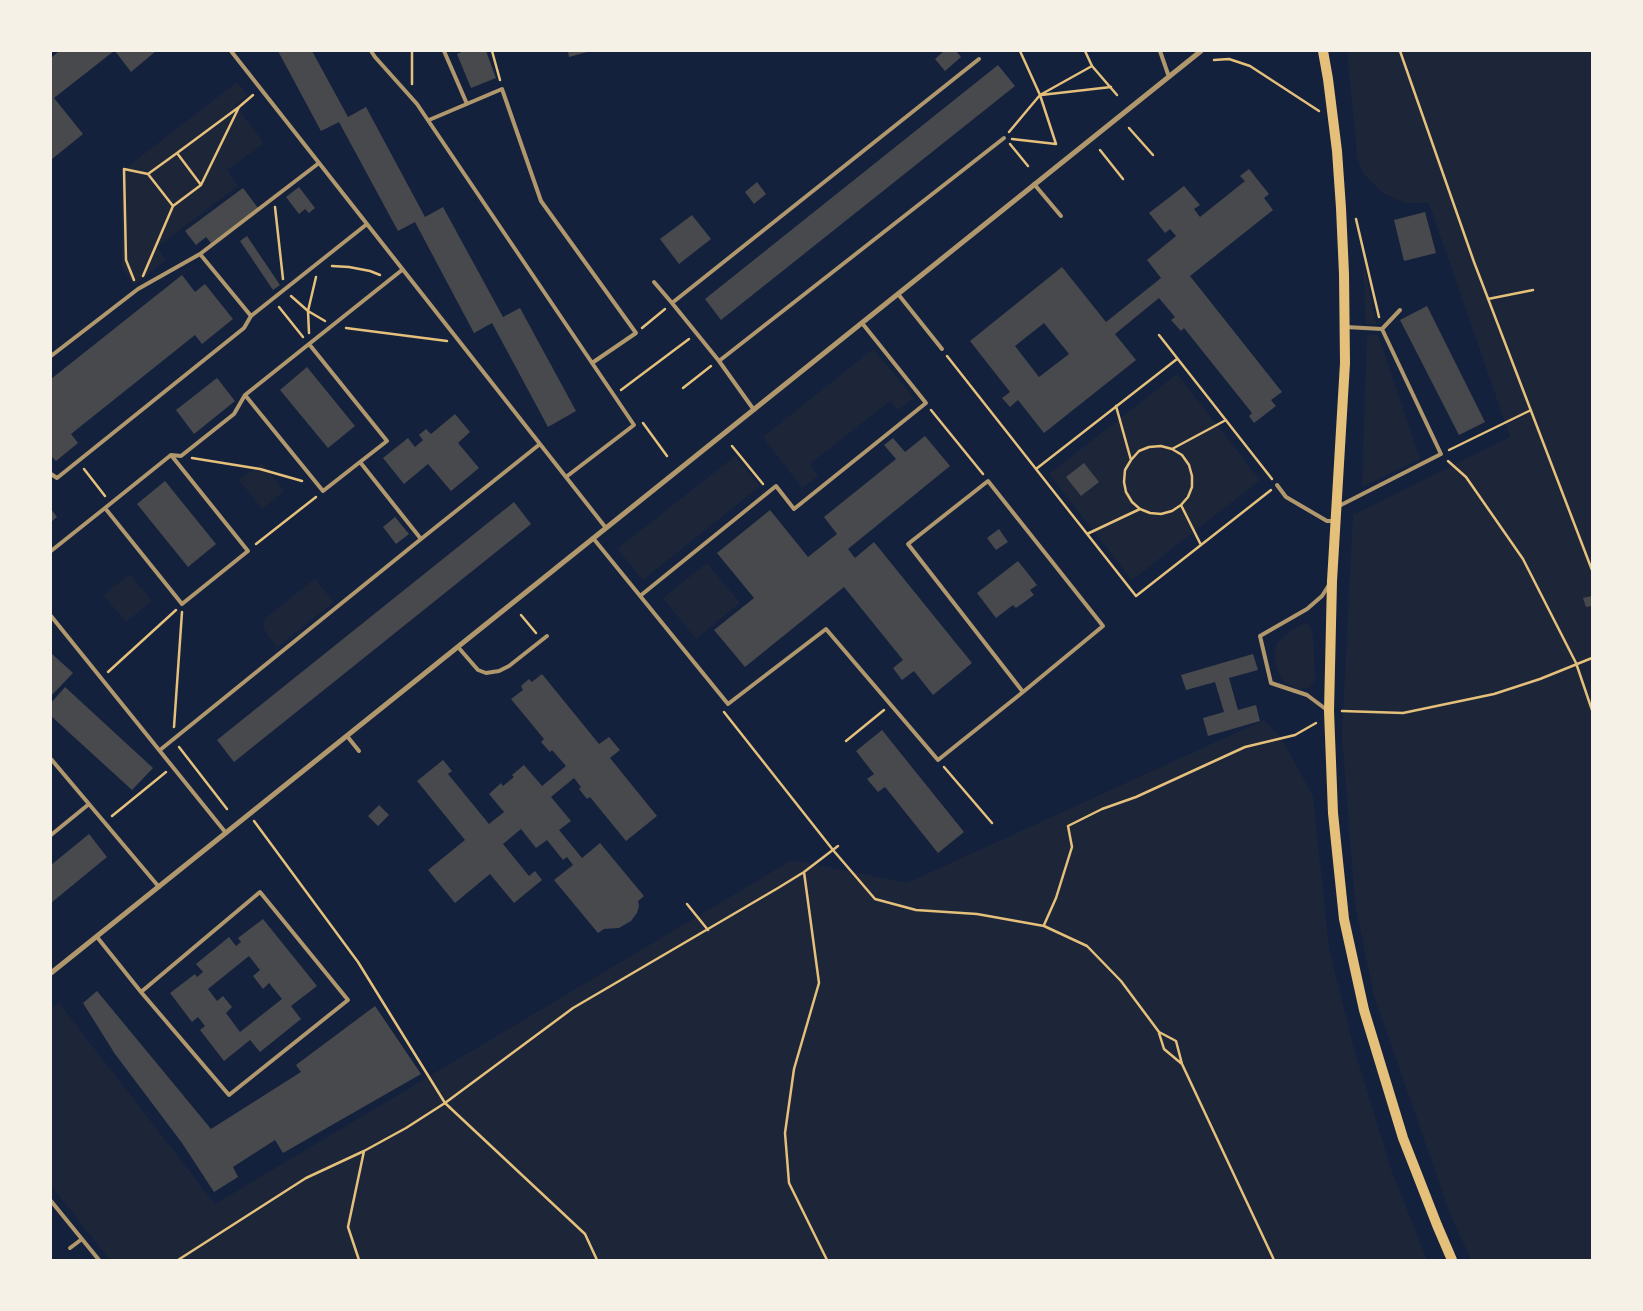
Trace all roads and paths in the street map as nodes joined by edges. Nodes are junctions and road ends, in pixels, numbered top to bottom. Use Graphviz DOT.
graph roads {
  1 [pos="231,51"];
  2 [pos="371,51"];
  3 [pos="412,51"];
  4 [pos="444,51"];
  5 [pos="492,51"];
  6 [pos="1020,51"];
  7 [pos="1085,51"];
  8 [pos="1160,51"];
  9 [pos="1201,51"];
  10 [pos="1323,51"];
  11 [pos="1400,51"];
  12 [pos="979,59"];
  13 [pos="1214,60"];
  14 [pos="1092,66"];
  15 [pos="1169,77"];
  16 [pos="1110,87"];
  17 [pos="260,88"];
  18 [pos="502,89"];
  19 [pos="1040,95"];
  20 [pos="1117,95"];
  21 [pos="412,98"];
  22 [pos="467,104"];
  23 [pos="239,107"];
  24 [pos="1319,111"];
  25 [pos="429,120"];
  26 [pos="1129,128"];
  27 [pos="1004,138"];
  28 [pos="1100,150"];
  29 [pos="177,153"];
  30 [pos="1153,155"];
  31 [pos="319,163"];
  32 [pos="1028,166"];
  33 [pos="148,174"];
  34 [pos="1123,179"];
  35 [pos="1034,184"];
  36 [pos="201,185"];
  37 [pos="274,198"];
  38 [pos="173,206"];
  39 [pos="1061,216"];
  40 [pos="1356,219"];
  41 [pos="367,224"];
  42 [pos="200,254"];
  43 [pos="319,262"];
  44 [pos="402,270"];
  45 [pos="390,279"];
  46 [pos="654,282"];
  47 [pos="138,289"];
  48 [pos="284,290"];
  49 [pos="1533,290"];
  50 [pos="898,294"];
  51 [pos="273,299"];
  52 [pos="1488,299"];
  53 [pos="672,304"];
  54 [pos="1400,310"];
  55 [pos="308,311"];
  56 [pos="251,316"];
  57 [pos="862,323"];
  58 [pos="332,326"];
  59 [pos="1344,327"];
  60 [pos="1382,329"];
  61 [pos="636,333"];
  62 [pos="696,334"];
  63 [pos="1158,334"];
  64 [pos="460,343"];
  65 [pos="309,344"];
  66 [pos="942,349"];
  67 [pos="51,356"];
  68 [pos="1177,358"];
  69 [pos="718,361"];
  70 [pos="592,362"];
  71 [pos="682,388"];
  72 [pos="245,395"];
  73 [pos="613,395"];
  74 [pos="926,403"];
  75 [pos="1116,406"];
  76 [pos="754,410"];
  77 [pos="1531,410"];
  78 [pos="641,420"];
  79 [pos="1226,420"];
  80 [pos="540,444"];
  81 [pos="732,446"];
  82 [pos="1172,449"];
  83 [pos="1441,454"];
  84 [pos="171,455"];
  85 [pos="181,456"];
  86 [pos="667,456"];
  87 [pos="1130,460"];
  88 [pos="77,462"];
  89 [pos="360,462"];
  90 [pos="1036,469"];
  91 [pos="51,474"];
  92 [pos="566,478"];
  93 [pos="988,481"];
  94 [pos="1277,485"];
  95 [pos="320,487"];
  96 [pos="323,491"];
  97 [pos="769,492"];
  98 [pos="111,503"];
  99 [pos="1181,505"];
  100 [pos="105,508"];
  101 [pos="1336,508"];
  102 [pos="1140,509"];
  103 [pos="1335,521"];
  104 [pos="606,528"];
  105 [pos="1086,534"];
  106 [pos="593,538"];
  107 [pos="421,539"];
  108 [pos="1200,545"];
  109 [pos="248,550"];
  110 [pos="51,551"];
  111 [pos="1592,570"];
  112 [pos="1332,581"];
  113 [pos="640,596"];
  114 [pos="182,604"];
  115 [pos="521,615"];
  116 [pos="51,616"];
  117 [pos="547,636"];
  118 [pos="542,640"];
  119 [pos="458,646"];
  120 [pos="1592,658"];
  121 [pos="1576,664"];
  122 [pos="101,678"];
  123 [pos="1024,692"];
  124 [pos="891,705"];
  125 [pos="1592,710"];
  126 [pos="1328,711"];
  127 [pos="1318,722"];
  128 [pos="347,736"];
  129 [pos="173,740"];
  130 [pos="846,741"];
  131 [pos="160,750"];
  132 [pos="359,751"];
  133 [pos="51,759"];
  134 [pos="938,760"];
  135 [pos="173,767"];
  136 [pos="89,804"];
  137 [pos="227,809"];
  138 [pos="104,822"];
  139 [pos="992,823"];
  140 [pos="258,826"];
  141 [pos="226,833"];
  142 [pos="51,835"];
  143 [pos="838,846"];
  144 [pos="833,850"];
  145 [pos="804,872"];
  146 [pos="159,887"];
  147 [pos="687,904"];
  148 [pos="1044,926"];
  149 [pos="708,930"];
  150 [pos="97,937"];
  151 [pos="51,973"];
  152 [pos="141,992"];
  153 [pos="1159,1032"];
  154 [pos="1182,1064"];
  155 [pos="445,1103"];
  156 [pos="364,1151"];
  157 [pos="51,1201"];
  158 [pos="82,1239"];
  159 [pos="70,1248"];
  160 [pos="99,1260"];
  161 [pos="178,1260"];
  162 [pos="359,1260"];
  163 [pos="597,1260"];
  164 [pos="827,1260"];
  165 [pos="1274,1260"];
  166 [pos="1452,1260"];
  1 -- 17 [label="lane"];
  2 -- 21 [label="lane"];
  3 -- 21 [label="path"];
  4 -- 22 [label="lane"];
  5 -- 18 [label="path"];
  6 -- 19 [label="path"];
  7 -- 14 [label="path"];
  8 -- 15 [label="lane"];
  9 -- 15 [label="street"];
  10 -- 59 [label="main road"];
  11 -- 52 [label="path"];
  12 -- 53 [label="lane"];
  13 -- 24 [label="path"];
  14 -- 16 [label="path"];
  14 -- 19 [label="path"];
  15 -- 35 [label="street"];
  16 -- 19 [label="path"];
  16 -- 20 [label="path"];
  17 -- 23 [label="path"];
  17 -- 31 [label="lane"];
  18 -- 22 [label="lane"];
  18 -- 61 [label="lane"];
  19 -- 27 [label="path"];
  19 -- 27 [label="path"];
  21 -- 25 [label="lane"];
  22 -- 25 [label="lane"];
  23 -- 29 [label="path"];
  23 -- 36 [label="path"];
  25 -- 70 [label="lane"];
  26 -- 30 [label="path"];
  27 -- 32 [label="path"];
  27 -- 69 [label="lane"];
  28 -- 34 [label="path"];
  29 -- 33 [label="path"];
  29 -- 36 [label="path"];
  31 -- 37 [label="lane"];
  31 -- 41 [label="lane"];
  33 -- 38 [label="path"];
  33 -- 47 [label="path"];
  35 -- 39 [label="lane"];
  35 -- 50 [label="street"];
  36 -- 38 [label="path"];
  37 -- 42 [label="lane"];
  37 -- 48 [label="path"];
  38 -- 47 [label="path"];
  40 -- 60 [label="path"];
  41 -- 43 [label="lane"];
  41 -- 44 [label="lane"];
  42 -- 47 [label="lane"];
  42 -- 56 [label="lane"];
  43 -- 45 [label="path"];
  43 -- 48 [label="lane"];
  43 -- 55 [label="path"];
  44 -- 45 [label="lane"];
  44 -- 64 [label="lane"];
  45 -- 58 [label="lane"];
  46 -- 53 [label="lane"];
  47 -- 67 [label="lane"];
  48 -- 51 [label="lane"];
  48 -- 55 [label="path"];
  49 -- 52 [label="path"];
  50 -- 57 [label="street"];
  50 -- 66 [label="lane"];
  51 -- 56 [label="lane"];
  51 -- 65 [label="path"];
  52 -- 77 [label="path"];
  53 -- 61 [label="path"];
  53 -- 62 [label="lane"];
  54 -- 60 [label="lane"];
  55 -- 58 [label="path"];
  55 -- 65 [label="path"];
  56 -- 88 [label="lane"];
  57 -- 74 [label="lane"];
  57 -- 76 [label="street"];
  58 -- 64 [label="path"];
  58 -- 65 [label="lane"];
  59 -- 60 [label="lane"];
  59 -- 101 [label="main road"];
  60 -- 83 [label="lane"];
  61 -- 70 [label="lane"];
  62 -- 69 [label="lane"];
  62 -- 73 [label="path"];
  63 -- 68 [label="path"];
  64 -- 80 [label="lane"];
  65 -- 72 [label="lane"];
  65 -- 89 [label="lane"];
  66 -- 90 [label="path"];
  68 -- 75 [label="path"];
  68 -- 79 [label="path"];
  69 -- 71 [label="path"];
  69 -- 76 [label="lane"];
  70 -- 73 [label="lane"];
  72 -- 85 [label="lane"];
  72 -- 95 [label="lane"];
  73 -- 92 [label="lane"];
  74 -- 93 [label="path"];
  74 -- 97 [label="lane"];
  75 -- 87 [label="path"];
  75 -- 90 [label="path"];
  76 -- 104 [label="street"];
  77 -- 83 [label="path"];
  77 -- 111 [label="path"];
  78 -- 86 [label="path"];
  79 -- 82 [label="path"];
  79 -- 94 [label="path"];
  80 -- 92 [label="lane"];
  80 -- 107 [label="lane"];
  81 -- 97 [label="path"];
  82 -- 87 [label="path"];
  82 -- 99 [label="path"];
  83 -- 101 [label="lane"];
  83 -- 121 [label="path"];
  84 -- 85 [label="lane"];
  84 -- 98 [label="lane"];
  84 -- 109 [label="lane"];
  85 -- 95 [label="path"];
  87 -- 102 [label="path"];
  88 -- 91 [label="lane"];
  88 -- 98 [label="path"];
  89 -- 96 [label="lane"];
  89 -- 107 [label="lane"];
  90 -- 105 [label="path"];
  92 -- 104 [label="lane"];
  93 -- 123 [label="lane"];
  93 -- 123 [label="lane"];
  94 -- 103 [label="lane"];
  94 -- 108 [label="path"];
  95 -- 96 [label="lane"];
  96 -- 109 [label="path"];
  97 -- 113 [label="lane"];
  98 -- 100 [label="lane"];
  99 -- 102 [label="path"];
  99 -- 108 [label="path"];
  100 -- 110 [label="lane"];
  100 -- 114 [label="lane"];
  101 -- 103 [label="main road"];
  102 -- 105 [label="path"];
  103 -- 112 [label="main road"];
  104 -- 106 [label="street"];
  105 -- 108 [label="path"];
  106 -- 113 [label="lane"];
  106 -- 119 [label="street"];
  107 -- 129 [label="lane"];
  109 -- 114 [label="lane"];
  112 -- 126 [label="main road"];
  112 -- 126 [label="lane"];
  113 -- 124 [label="lane"];
  114 -- 122 [label="path"];
  114 -- 129 [label="path"];
  115 -- 118 [label="path"];
  116 -- 122 [label="lane"];
  117 -- 118 [label="lane"];
  118 -- 119 [label="lane"];
  119 -- 128 [label="street"];
  120 -- 121 [label="path"];
  121 -- 125 [label="path"];
  121 -- 126 [label="path"];
  122 -- 131 [label="lane"];
  123 -- 134 [label="lane"];
  124 -- 130 [label="path"];
  124 -- 134 [label="lane"];
  126 -- 166 [label="main road"];
  127 -- 148 [label="path"];
  128 -- 132 [label="lane"];
  128 -- 141 [label="street"];
  129 -- 131 [label="lane"];
  129 -- 137 [label="path"];
  131 -- 135 [label="lane"];
  133 -- 136 [label="lane"];
  134 -- 139 [label="path"];
  135 -- 138 [label="path"];
  135 -- 141 [label="lane"];
  136 -- 138 [label="lane"];
  136 -- 142 [label="lane"];
  138 -- 146 [label="lane"];
  140 -- 155 [label="path"];
  141 -- 146 [label="street"];
  143 -- 144 [label="path"];
  144 -- 145 [label="path"];
  144 -- 148 [label="path"];
  145 -- 149 [label="path"];
  145 -- 164 [label="path"];
  146 -- 150 [label="street"];
  147 -- 149 [label="path"];
  148 -- 153 [label="path"];
  149 -- 155 [label="path"];
  150 -- 151 [label="street"];
  150 -- 152 [label="lane"];
  152 -- 152 [label="lane"];
  153 -- 154 [label="path"];
  153 -- 154 [label="path"];
  154 -- 165 [label="path"];
  155 -- 156 [label="path"];
  155 -- 163 [label="path"];
  156 -- 161 [label="path"];
  156 -- 162 [label="path"];
  157 -- 158 [label="lane"];
  158 -- 159 [label="lane"];
  158 -- 160 [label="lane"];
}
